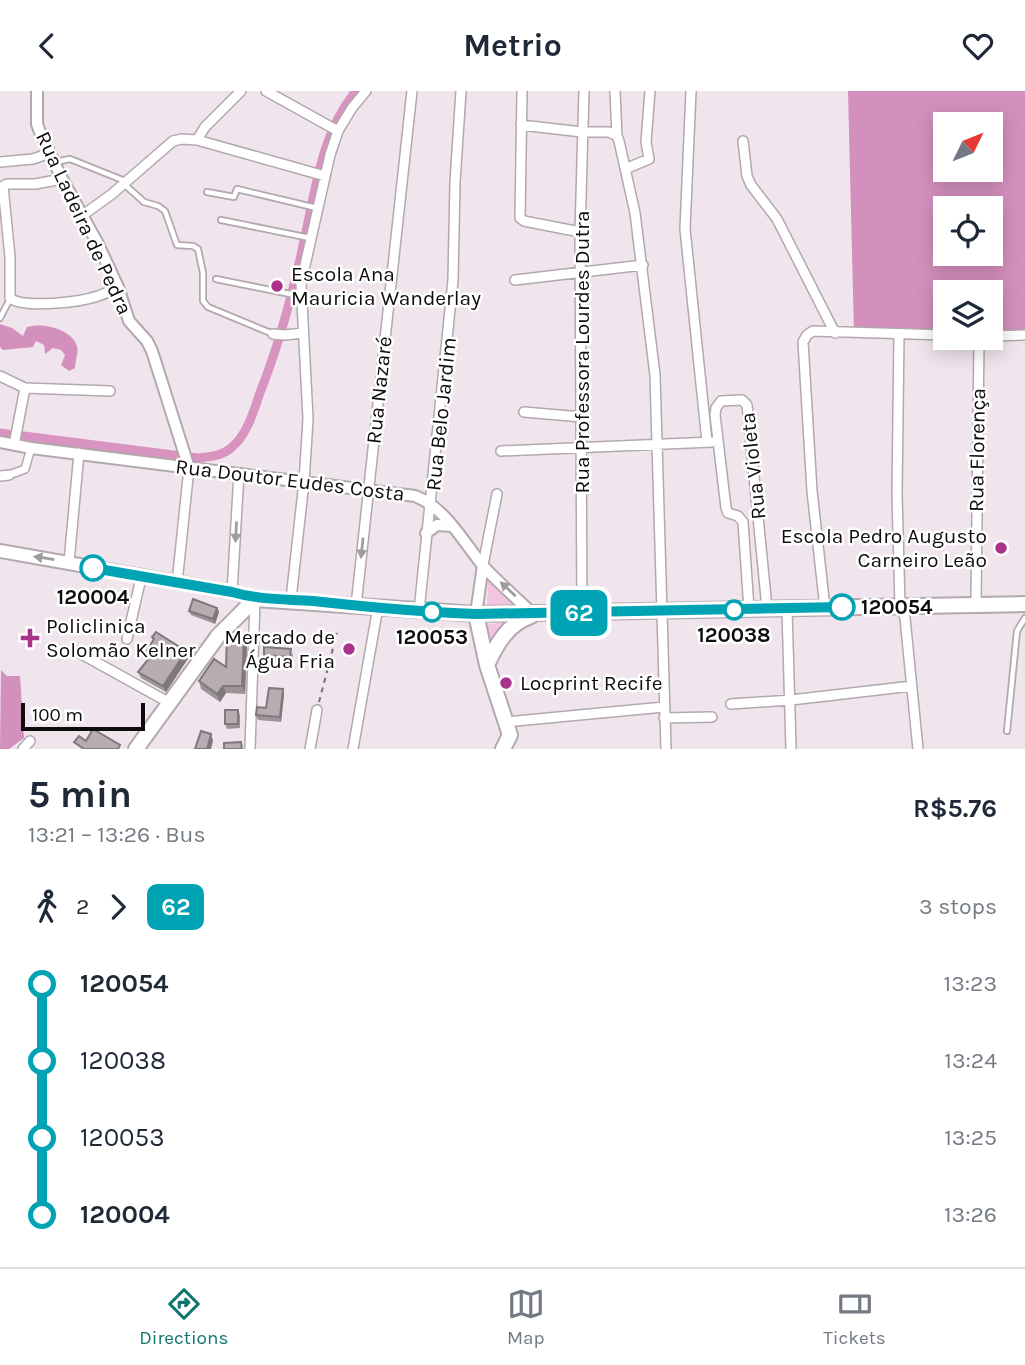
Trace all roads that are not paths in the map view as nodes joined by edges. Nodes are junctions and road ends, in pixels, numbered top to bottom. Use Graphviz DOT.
graph roads {
  1 [pos="37,91"];
  2 [pos="241,91"];
  3 [pos="265,91"];
  4 [pos="366,91"];
  5 [pos="412,91"];
  6 [pos="461,91"];
  7 [pos="522,91"];
  8 [pos="584,91"];
  9 [pos="615,91"];
  10 [pos="650,91"];
  11 [pos="691,91"];
  12 [pos="521,125"];
  13 [pos="333,128"];
  14 [pos="582,132"];
  15 [pos="615,134"];
  16 [pos="197,140"];
  17 [pos="743,141"];
  18 [pos="52,157"];
  19 [pos="0,162"];
  20 [pos="625,169"];
  21 [pos="319,175"];
  22 [pos="62,179"];
  23 [pos="125,182"];
  24 [pos="207,192"];
  25 [pos="317,208"];
  26 [pos="83,215"];
  27 [pos="220,220"];
  28 [pos="580,232"];
  29 [pos="310,238"];
  30 [pos="4,244"];
  31 [pos="643,265"];
  32 [pos="582,271"];
  33 [pos="216,279"];
  34 [pos="515,280"];
  35 [pos="118,287"];
  36 [pos="301,296"];
  37 [pos="10,298"];
  38 [pos="0,318"];
  39 [pos="303,333"];
  40 [pos="835,333"];
  41 [pos="274,334"];
  42 [pos="899,334"];
  43 [pos="933,335"];
  44 [pos="1025,335"];
  45 [pos="1003,336"];
  46 [pos="979,350"];
  47 [pos="0,376"];
  48 [pos="25,388"];
  49 [pos="110,391"];
  50 [pos="524,412"];
  51 [pos="582,417"];
  52 [pos="0,442"];
  53 [pos="713,442"];
  54 [pos="14,443"];
  55 [pos="658,443"];
  56 [pos="582,446"];
  57 [pos="30,448"];
  58 [pos="501,451"];
  59 [pos="79,453"];
  60 [pos="188,465"];
  61 [pos="239,473"];
  62 [pos="4,475"];
  63 [pos="304,482"];
  64 [pos="368,489"];
  65 [pos="497,494"];
  66 [pos="431,505"];
  67 [pos="452,526"];
  68 [pos="426,533"];
  69 [pos="0,551"];
  70 [pos="69,562"];
  71 [pos="483,565"];
  72 [pos="141,578"];
  73 [pos="177,583"];
  74 [pos="232,592"];
  75 [pos="255,599"];
  76 [pos="291,599"];
  77 [pos="976,603"];
  78 [pos="1025,604"];
  79 [pos="901,605"];
  80 [pos="356,606"];
  81 [pos="379,607"];
  82 [pos="767,608"];
  83 [pos="825,608"];
  84 [pos="749,609"];
  85 [pos="787,609"];
  86 [pos="419,611"];
  87 [pos="660,612"];
  88 [pos="535,613"];
  89 [pos="582,613"];
  90 [pos="476,614"];
  91 [pos="1025,618"];
  92 [pos="127,639"];
  93 [pos="76,651"];
  94 [pos="487,665"];
  95 [pos="912,685"];
  96 [pos="791,700"];
  97 [pos="168,702"];
  98 [pos="730,704"];
  99 [pos="664,707"];
  100 [pos="317,710"];
  101 [pos="712,717"];
  102 [pos="664,718"];
  103 [pos="1007,731"];
  104 [pos="510,735"];
  105 [pos="30,741"];
  106 [pos="23,749"];
  107 [pos="136,749"];
  108 [pos="250,749"];
  109 [pos="310,749"];
  110 [pos="353,749"];
  111 [pos="503,749"];
  112 [pos="666,749"];
  113 [pos="791,749"];
  114 [pos="918,749"];
  1 -- 18 [label="street, Rua Ladeira de Pedra"];
  2 -- 16 [label="street"];
  3 -- 13 [label="street"];
  4 -- 13 [label="street"];
  5 -- 64 [label="street, Rua Nazaré"];
  6 -- 66 [label="street, Rua Belo Jardim"];
  7 -- 12 [label="street"];
  8 -- 14 [label="street, Rua Professora Lourdes Dutra"];
  9 -- 15 [label="street"];
  10 -- 20 [label="street"];
  11 -- 53 [label="street"];
  12 -- 14 [label="street"];
  12 -- 28 [label="street"];
  13 -- 21 [label="street"];
  14 -- 15 [label="street"];
  14 -- 28 [label="street, Rua Professora Lourdes Dutra"];
  15 -- 20 [label="street"];
  16 -- 21 [label="street"];
  16 -- 23 [label="street"];
  17 -- 40 [label="street"];
  18 -- 19 [label="street"];
  18 -- 22 [label="street, Rua Ladeira de Pedra"];
  18 -- 23 [label="lane"];
  20 -- 31 [label="street"];
  21 -- 25 [label="street"];
  22 -- 26 [label="street, Rua Ladeira de Pedra"];
  22 -- 30 [label="street"];
  23 -- 26 [label="street"];
  23 -- 41 [label="lane"];
  24 -- 25 [label="lane"];
  25 -- 29 [label="street"];
  26 -- 35 [label="street, Rua Ladeira de Pedra"];
  27 -- 29 [label="lane"];
  28 -- 32 [label="street, Rua Professora Lourdes Dutra"];
  29 -- 36 [label="street"];
  30 -- 37 [label="street"];
  31 -- 32 [label="street"];
  31 -- 55 [label="street"];
  32 -- 34 [label="street"];
  32 -- 51 [label="street, Rua Professora Lourdes Dutra"];
  33 -- 36 [label="lane"];
  35 -- 37 [label="street"];
  35 -- 60 [label="street, Rua Ladeira de Pedra"];
  36 -- 39 [label="street"];
  37 -- 38 [label="lane"];
  39 -- 41 [label="street"];
  39 -- 63 [label="street"];
  40 -- 42 [label="street"];
  40 -- 83 [label="street"];
  42 -- 43 [label="street"];
  42 -- 79 [label="street"];
  44 -- 45 [label="street"];
  46 -- 77 [label="street, Rua Florença"];
  47 -- 48 [label="street"];
  48 -- 49 [label="street"];
  48 -- 54 [label="street"];
  50 -- 51 [label="street"];
  51 -- 56 [label="street, Rua Professora Lourdes Dutra"];
  52 -- 54 [label="street, Rua Doutor Eudes Costa"];
  53 -- 55 [label="street, Rua Violeta"];
  53 -- 82 [label="street, Rua Violeta"];
  53 -- 84 [label="street, Rua Violeta"];
  54 -- 57 [label="street, Rua Doutor Eudes Costa"];
  55 -- 56 [label="street, Rua Violeta"];
  55 -- 87 [label="street"];
  56 -- 58 [label="street, Rua Violeta"];
  56 -- 89 [label="street, Rua Professora Lourdes Dutra"];
  57 -- 59 [label="street, Rua Doutor Eudes Costa"];
  57 -- 62 [label="street"];
  59 -- 60 [label="street, Rua Doutor Eudes Costa"];
  59 -- 70 [label="street"];
  60 -- 61 [label="street, Rua Doutor Eudes Costa"];
  60 -- 73 [label="street"];
  61 -- 63 [label="street, Rua Doutor Eudes Costa"];
  61 -- 74 [label="street, one-way"];
  63 -- 64 [label="street, Rua Doutor Eudes Costa"];
  63 -- 76 [label="street"];
  64 -- 66 [label="street, Rua Doutor Eudes Costa"];
  64 -- 80 [label="street, Rua Nazaré, one-way"];
  65 -- 71 [label="street"];
  66 -- 67 [label="street, Rua Doutor Eudes Costa"];
  66 -- 68 [label="street, Rua Belo Jardim"];
  67 -- 68 [label="street"];
  67 -- 71 [label="street, Rua Doutor Eudes Costa"];
  68 -- 86 [label="street, Rua Belo Jardim"];
  70 -- 69 [label="main road, one-way"];
  70 -- 72 [label="main road"];
  88 -- 71 [label="street, Rua Doutor Eudes Costa, one-way"];
  71 -- 90 [label="street"];
  72 -- 73 [label="main road"];
  72 -- 92 [label="street"];
  73 -- 74 [label="main road"];
  74 -- 75 [label="main road"];
  75 -- 76 [label="main road"];
  75 -- 97 [label="main road"];
  75 -- 108 [label="street"];
  76 -- 80 [label="main road"];
  77 -- 78 [label="main road"];
  77 -- 79 [label="main road"];
  79 -- 83 [label="main road"];
  79 -- 95 [label="street"];
  80 -- 81 [label="main road"];
  81 -- 86 [label="main road"];
  81 -- 110 [label="street"];
  82 -- 84 [label="main road"];
  82 -- 85 [label="main road"];
  83 -- 85 [label="main road"];
  84 -- 87 [label="main road"];
  85 -- 96 [label="street"];
  86 -- 90 [label="main road"];
  87 -- 89 [label="main road"];
  87 -- 99 [label="street"];
  88 -- 89 [label="main road"];
  88 -- 90 [label="main road"];
  88 -- 94 [label="main road"];
  90 -- 94 [label="main road"];
  91 -- 103 [label="lane"];
  93 -- 97 [label="street"];
  94 -- 104 [label="main road"];
  95 -- 96 [label="street"];
  95 -- 114 [label="street"];
  96 -- 98 [label="street"];
  96 -- 113 [label="street"];
  97 -- 107 [label="main road"];
  99 -- 102 [label="street"];
  99 -- 104 [label="street"];
  100 -- 109 [label="street"];
  101 -- 102 [label="street"];
  102 -- 112 [label="street"];
  104 -- 111 [label="main road"];
  105 -- 106 [label="street"];
}
